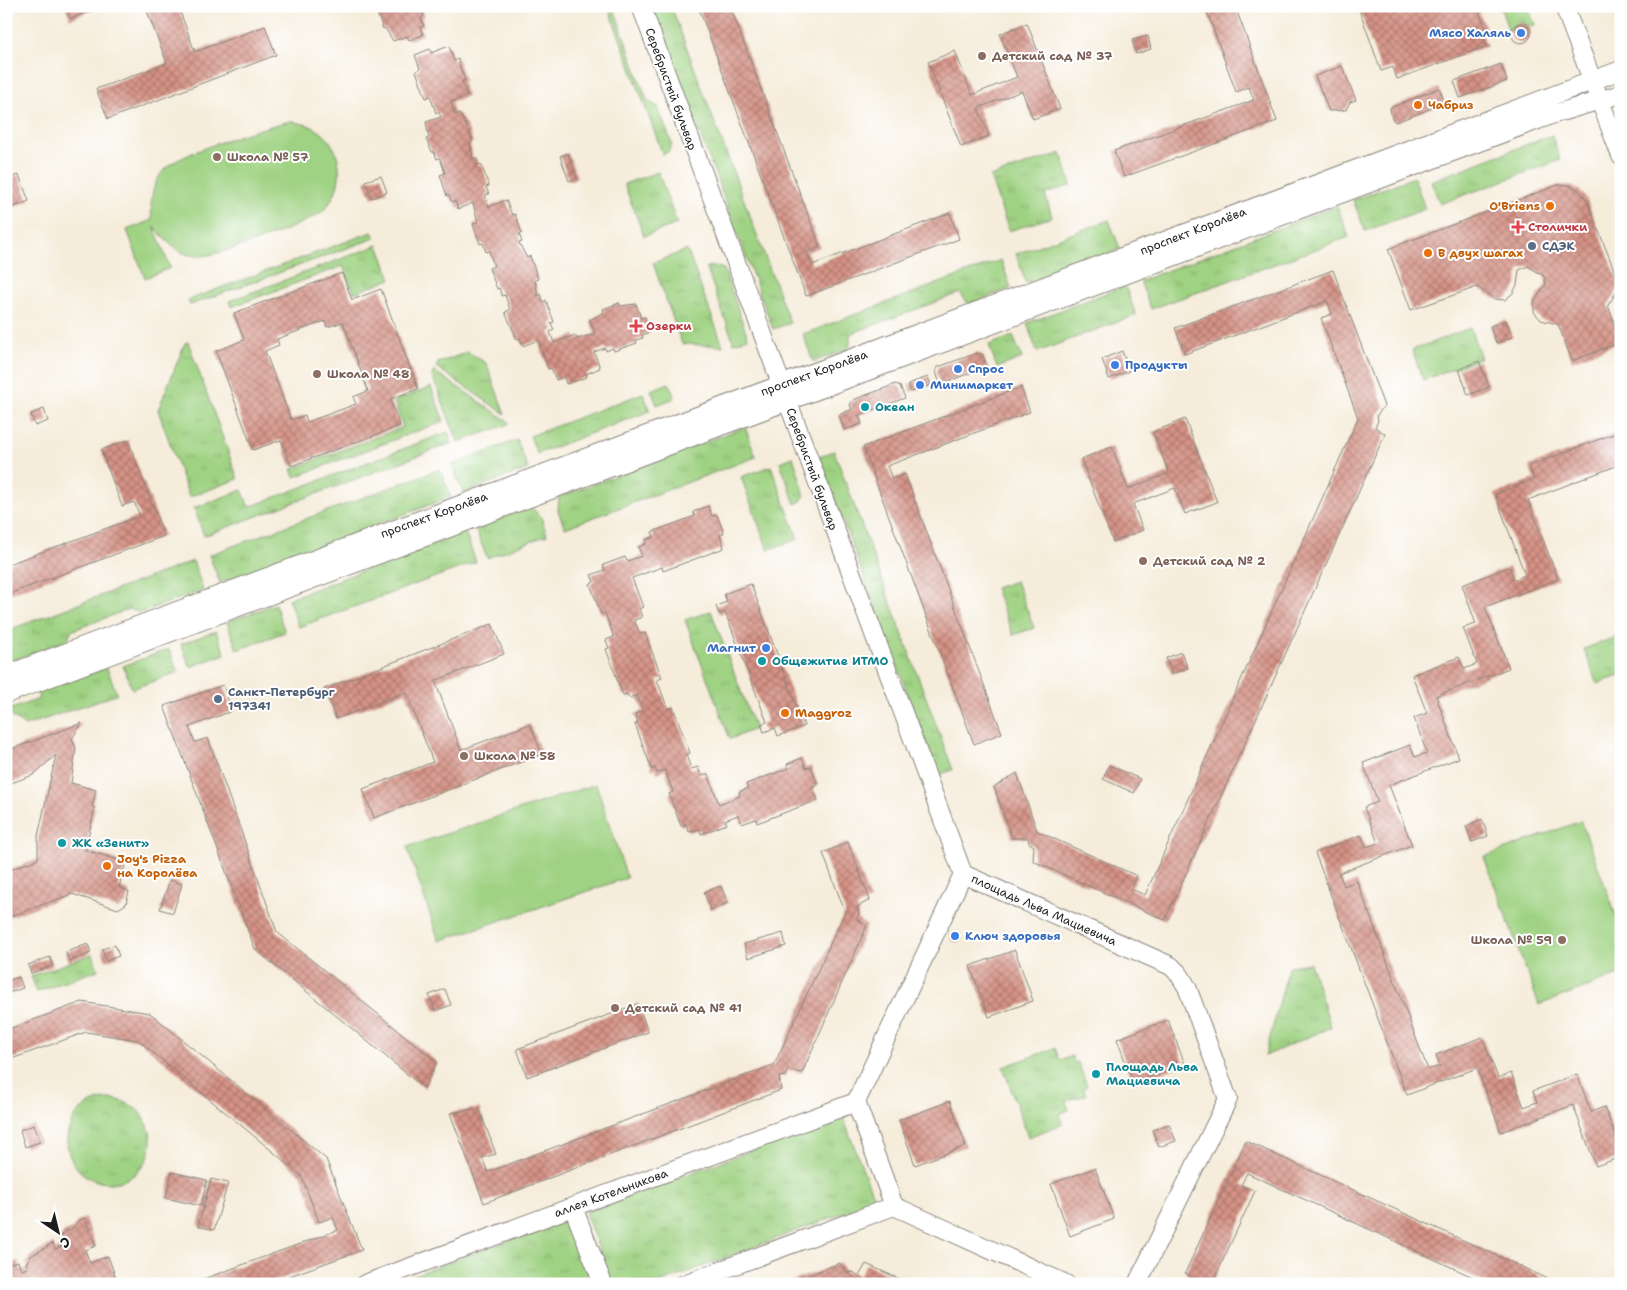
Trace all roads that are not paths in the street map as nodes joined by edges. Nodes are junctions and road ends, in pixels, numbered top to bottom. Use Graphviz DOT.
graph roads {
  1 [pos="640,6"];
  2 [pos="1564,6"];
  3 [pos="1621,70"];
  4 [pos="1592,81"];
  5 [pos="1621,94"];
  6 [pos="1600,100"];
  7 [pos="1621,156"];
  8 [pos="784,393"];
  9 [pos="6,675"];
  10 [pos="6,694"];
  11 [pos="963,874"];
  12 [pos="856,1102"];
  13 [pos="894,1206"];
  14 [pos="573,1207"];
  15 [pos="365,1284"];
  16 [pos="602,1284"];
  17 [pos="684,1284"];
  18 [pos="1066,1284"];
  19 [pos="1137,1284"];
  1 -- 8 [label="street, Серебристый бульвар"];
  2 -- 4 [label="street"];
  3 -- 4 [label="street, проспект Королёва"];
  4 -- 6 [label="street"];
  4 -- 8 [label="street, проспект Королёва"];
  5 -- 6 [label="street, проспект Королёва"];
  6 -- 7 [label="street"];
  6 -- 8 [label="street, проспект Королёва"];
  8 -- 9 [label="street, проспект Королёва"];
  8 -- 10 [label="street, проспект Королёва"];
  8 -- 11 [label="street, Серебристый бульвар"];
  11 -- 12 [label="street, площадь Льва Мациевича"];
  11 -- 19 [label="street, площадь Льва Мациевича"];
  12 -- 13 [label="street"];
  12 -- 14 [label="street, аллея Котельникова"];
  13 -- 17 [label="street"];
  13 -- 18 [label="street"];
  14 -- 15 [label="street, аллея Котельникова"];
  14 -- 16 [label="street"];
}
